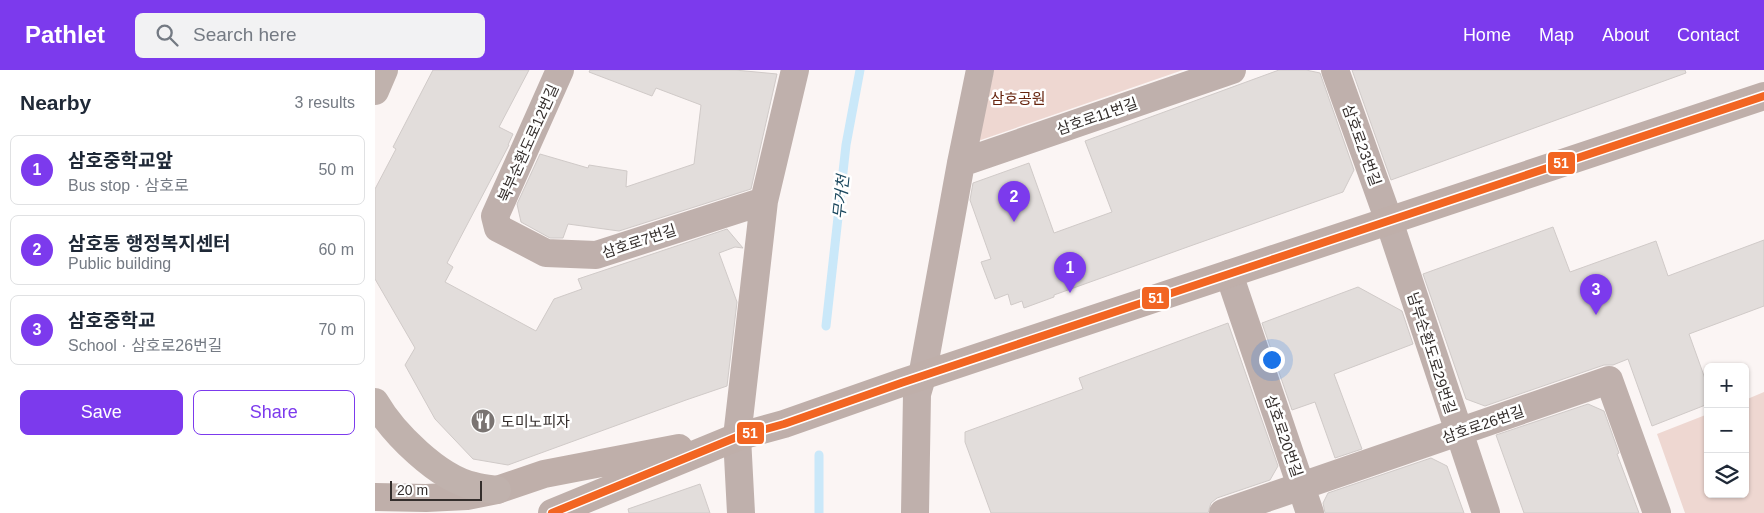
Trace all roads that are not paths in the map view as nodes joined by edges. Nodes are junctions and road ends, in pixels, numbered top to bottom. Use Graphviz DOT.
graph roads {
  1 [pos="384,70"];
  2 [pos="560,70"];
  3 [pos="795,70"];
  4 [pos="980,70"];
  5 [pos="1233,70"];
  6 [pos="1335,70"];
  7 [pos="375,91"];
  8 [pos="1764,96"];
  9 [pos="961,163"];
  10 [pos="764,201"];
  11 [pos="495,216"];
  12 [pos="1389,221"];
  13 [pos="1229,274"];
  14 [pos="911,380"];
  15 [pos="375,402"];
  16 [pos="1459,432"];
  17 [pos="737,437"];
  18 [pos="1300,485"];
  19 [pos="497,490"];
  20 [pos="375,497"];
  21 [pos="552,513"];
  22 [pos="741,513"];
  23 [pos="915,513"];
  24 [pos="1223,513"];
  25 [pos="1310,513"];
  26 [pos="1486,513"];
  27 [pos="1657,513"];
  1 -- 7 [label="main road"];
  2 -- 11 [label="street, 북부순환도로12번길"];
  3 -- 10 [label="street"];
  4 -- 9 [label="street"];
  5 -- 9 [label="street, 삼호로11번길"];
  6 -- 12 [label="street, 삼호로23번길"];
  8 -- 12 [label="main road"];
  9 -- 14 [label="street"];
  10 -- 11 [label="street, 삼호로7번길"];
  10 -- 17 [label="street"];
  12 -- 13 [label="main road"];
  12 -- 16 [label="street, 남부순환도로29번길"];
  13 -- 14 [label="main road"];
  13 -- 18 [label="street, 삼호로20번길"];
  14 -- 17 [label="main road"];
  14 -- 23 [label="street"];
  15 -- 19 [label="main road"];
  16 -- 18 [label="street, 삼호로26번길"];
  16 -- 26 [label="street, 남부순환도로29번길"];
  16 -- 27 [label="street, 삼호로26번길"];
  17 -- 19 [label="main road"];
  17 -- 21 [label="main road"];
  17 -- 22 [label="street"];
  18 -- 24 [label="street, 삼호로26번길"];
  18 -- 25 [label="street, 삼호로20번길"];
  19 -- 20 [label="main road"];
}
